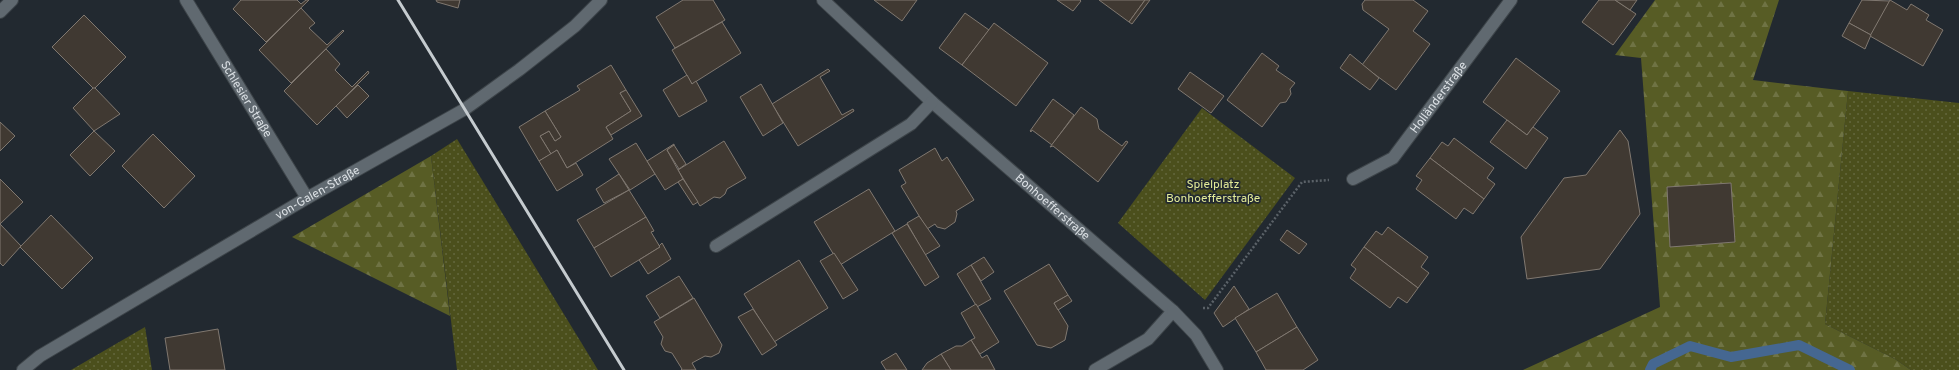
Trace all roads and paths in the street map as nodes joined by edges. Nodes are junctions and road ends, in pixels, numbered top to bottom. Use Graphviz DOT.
graph roads {
  1 [pos="12,0"];
  2 [pos="186,0"];
  3 [pos="601,0"];
  4 [pos="823,0"];
  5 [pos="1510,0"];
  6 [pos="0,12"];
  7 [pos="932,102"];
  8 [pos="1353,179"];
  9 [pos="307,198"];
  10 [pos="716,246"];
  11 [pos="1173,311"];
  12 [pos="23,370"];
  13 [pos="1095,370"];
  14 [pos="1217,370"];
  1 -- 6 [label="street"];
  2 -- 9 [label="street, Schlesier Straße"];
  3 -- 9 [label="street, von-Galen-Straße"];
  4 -- 7 [label="street, Bonhoefferstraße"];
  5 -- 8 [label="street, Holländerstraße"];
  7 -- 10 [label="street"];
  7 -- 11 [label="street, Bonhoefferstraße"];
  8 -- 11 [label="path"];
  9 -- 12 [label="street, von-Galen-Straße"];
  11 -- 13 [label="street"];
  11 -- 14 [label="street, Bonhoefferstraße"];
}
